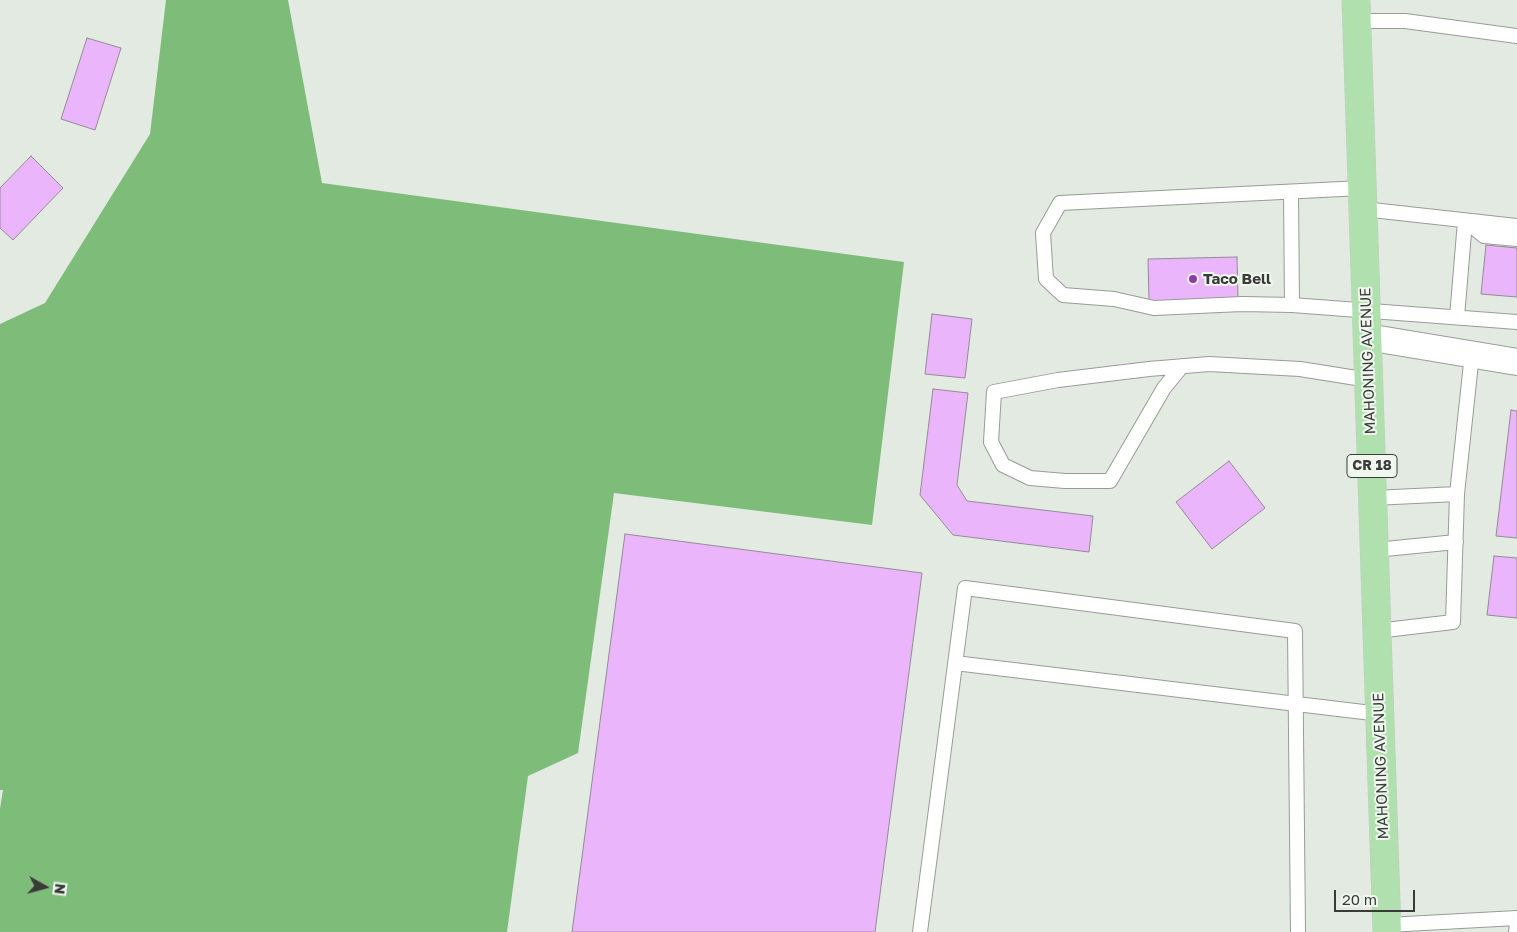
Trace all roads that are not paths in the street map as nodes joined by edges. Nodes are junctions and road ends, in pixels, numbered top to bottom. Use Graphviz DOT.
graph roads {
  1 [pos="1357,10"];
  2 [pos="1517,36"];
  3 [pos="1291,192"];
  4 [pos="1363,199"];
  5 [pos="1465,221"];
  6 [pos="1517,226"];
  7 [pos="1517,239"];
  8 [pos="1292,305"];
  9 [pos="1367,309"];
  10 [pos="1457,317"];
  11 [pos="1517,322"];
  12 [pos="1367,338"];
  13 [pos="1472,354"];
  14 [pos="1517,362"];
  15 [pos="1182,366"];
  16 [pos="1369,380"];
  17 [pos="1457,494"];
  18 [pos="1373,498"];
  19 [pos="1456,542"];
  20 [pos="1375,550"];
  21 [pos="1377,631"];
  22 [pos="955,662"];
  23 [pos="1296,703"];
  24 [pos="1380,714"];
  25 [pos="1517,918"];
  26 [pos="1517,924"];
  27 [pos="1387,928"];
  28 [pos="920,932"];
  29 [pos="1298,932"];
  30 [pos="1516,932"];
  1 -- 2 [label="lane"];
  1 -- 4 [label="main road, MAHONING AVENUE / CR 18"];
  3 -- 4 [label="lane"];
  3 -- 8 [label="lane"];
  3 -- 8 [label="lane"];
  4 -- 5 [label="lane"];
  4 -- 9 [label="main road, MAHONING AVENUE / CR 18"];
  5 -- 6 [label="lane"];
  5 -- 7 [label="lane"];
  5 -- 10 [label="lane"];
  8 -- 9 [label="lane"];
  9 -- 10 [label="lane"];
  9 -- 12 [label="main road, MAHONING AVENUE / CR 18"];
  10 -- 11 [label="lane"];
  12 -- 13 [label="street"];
  12 -- 16 [label="main road, MAHONING AVENUE / CR 18"];
  13 -- 14 [label="street"];
  13 -- 17 [label="lane"];
  15 -- 15 [label="lane"];
  15 -- 16 [label="lane"];
  16 -- 18 [label="main road, MAHONING AVENUE / CR 18"];
  17 -- 18 [label="lane"];
  17 -- 19 [label="lane"];
  18 -- 20 [label="main road, MAHONING AVENUE / CR 18"];
  19 -- 20 [label="lane"];
  19 -- 21 [label="lane"];
  20 -- 21 [label="main road, MAHONING AVENUE / CR 18"];
  21 -- 24 [label="main road, MAHONING AVENUE / CR 18"];
  22 -- 23 [label="lane"];
  22 -- 23 [label="lane"];
  22 -- 28 [label="lane"];
  23 -- 24 [label="lane"];
  23 -- 29 [label="lane"];
  24 -- 27 [label="main road, MAHONING AVENUE / CR 18"];
  25 -- 27 [label="lane"];
  26 -- 30 [label="lane"];
}
